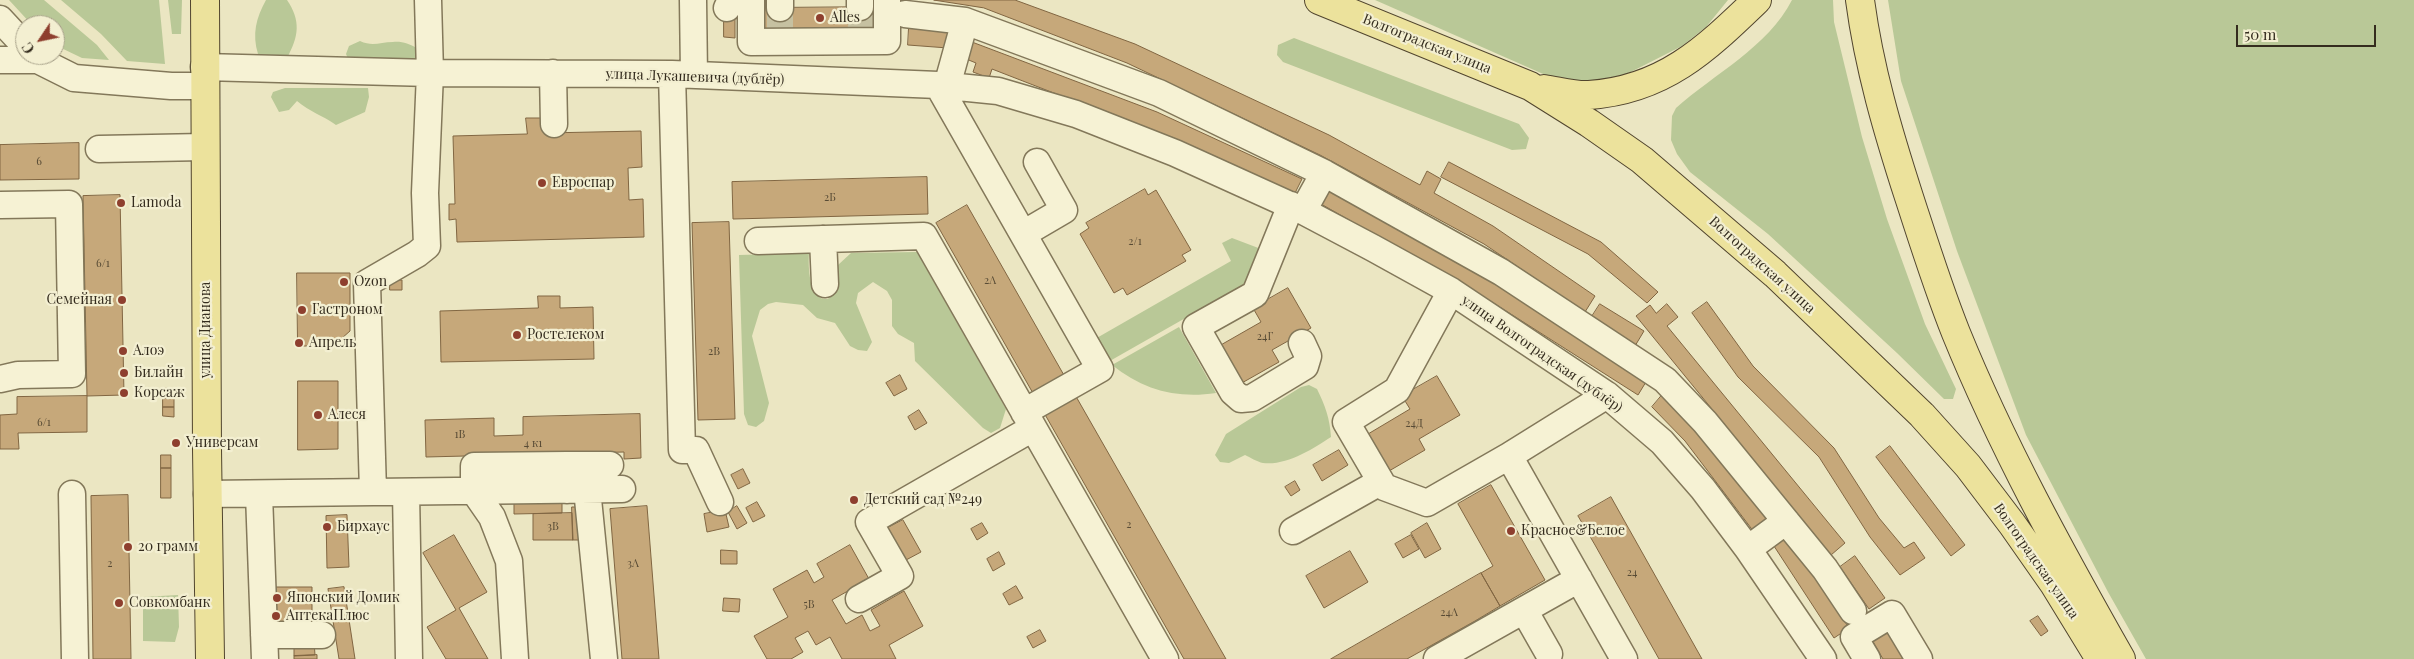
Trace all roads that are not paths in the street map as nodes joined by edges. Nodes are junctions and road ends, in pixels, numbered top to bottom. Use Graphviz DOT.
graph roads {
  1 [pos="205,0"];
  2 [pos="428,0"];
  3 [pos="693,0"];
  4 [pos="1319,0"];
  5 [pos="1757,0"];
  6 [pos="1860,0"];
  7 [pos="736,3"];
  8 [pos="896,7"];
  9 [pos="0,19"];
  10 [pos="861,19"];
  11 [pos="780,20"];
  12 [pos="965,21"];
  13 [pos="15,35"];
  14 [pos="15,57"];
  15 [pos="0,60"];
  16 [pos="51,65"];
  17 [pos="430,72"];
  18 [pos="553,74"];
  19 [pos="683,75"];
  20 [pos="204,76"];
  21 [pos="780,79"];
  22 [pos="861,82"];
  23 [pos="943,86"];
  24 [pos="1530,86"];
  25 [pos="554,124"];
  26 [pos="204,147"];
  27 [pos="99,149"];
  28 [pos="1175,153"];
  29 [pos="1037,162"];
  30 [pos="1324,172"];
  31 [pos="0,205"];
  32 [pos="1297,208"];
  33 [pos="1023,234"];
  34 [pos="823,239"];
  35 [pos="758,242"];
  36 [pos="824,284"];
  37 [pos="1451,292"];
  38 [pos="1302,343"];
  39 [pos="0,379"];
  40 [pos="1606,395"];
  41 [pos="1029,420"];
  42 [pos="1509,456"];
  43 [pos="610,465"];
  44 [pos="466,475"];
  45 [pos="574,481"];
  46 [pos="1380,482"];
  47 [pos="622,489"];
  48 [pos="373,492"];
  49 [pos="406,492"];
  50 [pos="72,494"];
  51 [pos="208,494"];
  52 [pos="259,494"];
  53 [pos="720,502"];
  54 [pos="1786,521"];
  55 [pos="1293,532"];
  56 [pos="1748,549"];
  57 [pos="1579,579"];
  58 [pos="859,599"];
  59 [pos="1524,610"];
  60 [pos="1854,611"];
  61 [pos="322,635"];
  62 [pos="265,647"];
  63 [pos="1548,654"];
  64 [pos="74,659"];
  65 [pos="210,659"];
  66 [pos="409,659"];
  67 [pos="515,659"];
  68 [pos="604,659"];
  69 [pos="1165,659"];
  70 [pos="1437,659"];
  71 [pos="1624,659"];
  72 [pos="1824,659"];
  73 [pos="1867,659"];
  74 [pos="1919,659"];
  75 [pos="2100,659"];
  76 [pos="2121,659"];
  1 -- 20 [label="main road, улица Дианова"];
  2 -- 17 [label="street"];
  3 -- 19 [label="street"];
  4 -- 24 [label="main road, Волгоградская улица"];
  5 -- 24 [label="main road"];
  6 -- 76 [label="main road, Волгоградская улица"];
  7 -- 11 [label="street"];
  8 -- 10 [label="street"];
  8 -- 12 [label="street"];
  9 -- 13 [label="street"];
  10 -- 11 [label="street"];
  10 -- 22 [label="street"];
  11 -- 21 [label="street"];
  12 -- 23 [label="street"];
  12 -- 30 [label="street"];
  14 -- 15 [label="street"];
  16 -- 20 [label="street, улица Лукашевича (дублёр)"];
  17 -- 18 [label="street, улица Лукашевича (дублёр)"];
  17 -- 20 [label="street, улица Лукашевича (дублёр)"];
  17 -- 48 [label="street"];
  18 -- 19 [label="street, улица Лукашевича (дублёр)"];
  18 -- 25 [label="street"];
  19 -- 21 [label="street, улица Лукашевича (дублёр)"];
  19 -- 53 [label="street"];
  20 -- 26 [label="main road, улица Дианова"];
  21 -- 22 [label="street, улица Лукашевича (дублёр)"];
  22 -- 23 [label="street, улица Лукашевича (дублёр)"];
  23 -- 28 [label="street, улица Лукашевича (дублёр)"];
  23 -- 33 [label="street"];
  24 -- 75 [label="main road, Волгоградская улица"];
  26 -- 27 [label="street"];
  26 -- 51 [label="main road, улица Дианова"];
  28 -- 32 [label="street, улица Волгоградская (дублёр)"];
  29 -- 33 [label="street"];
  30 -- 32 [label="street"];
  30 -- 54 [label="street"];
  31 -- 39 [label="street"];
  32 -- 37 [label="street, улица Волгоградская (дублёр)"];
  32 -- 38 [label="street"];
  33 -- 41 [label="street"];
  34 -- 35 [label="street"];
  34 -- 36 [label="street"];
  34 -- 41 [label="street"];
  37 -- 40 [label="street, улица Волгоградская (дублёр)"];
  37 -- 46 [label="street"];
  40 -- 42 [label="street"];
  40 -- 56 [label="street, улица Волгоградская (дублёр)"];
  41 -- 58 [label="street"];
  41 -- 69 [label="street"];
  42 -- 46 [label="street"];
  42 -- 57 [label="street"];
  43 -- 45 [label="street"];
  44 -- 45 [label="street"];
  44 -- 49 [label="street"];
  44 -- 67 [label="street"];
  45 -- 47 [label="street"];
  45 -- 68 [label="street"];
  46 -- 55 [label="street"];
  48 -- 49 [label="street"];
  48 -- 52 [label="street"];
  49 -- 66 [label="street"];
  50 -- 64 [label="street"];
  51 -- 52 [label="street"];
  51 -- 65 [label="main road, улица Дианова"];
  52 -- 62 [label="street"];
  54 -- 56 [label="street"];
  54 -- 60 [label="street"];
  56 -- 72 [label="street, улица Волгоградская (дублёр)"];
  57 -- 59 [label="street"];
  57 -- 71 [label="street"];
  59 -- 63 [label="street"];
  59 -- 70 [label="street"];
  61 -- 62 [label="street"];
  73 -- 74 [label="street"];
}
